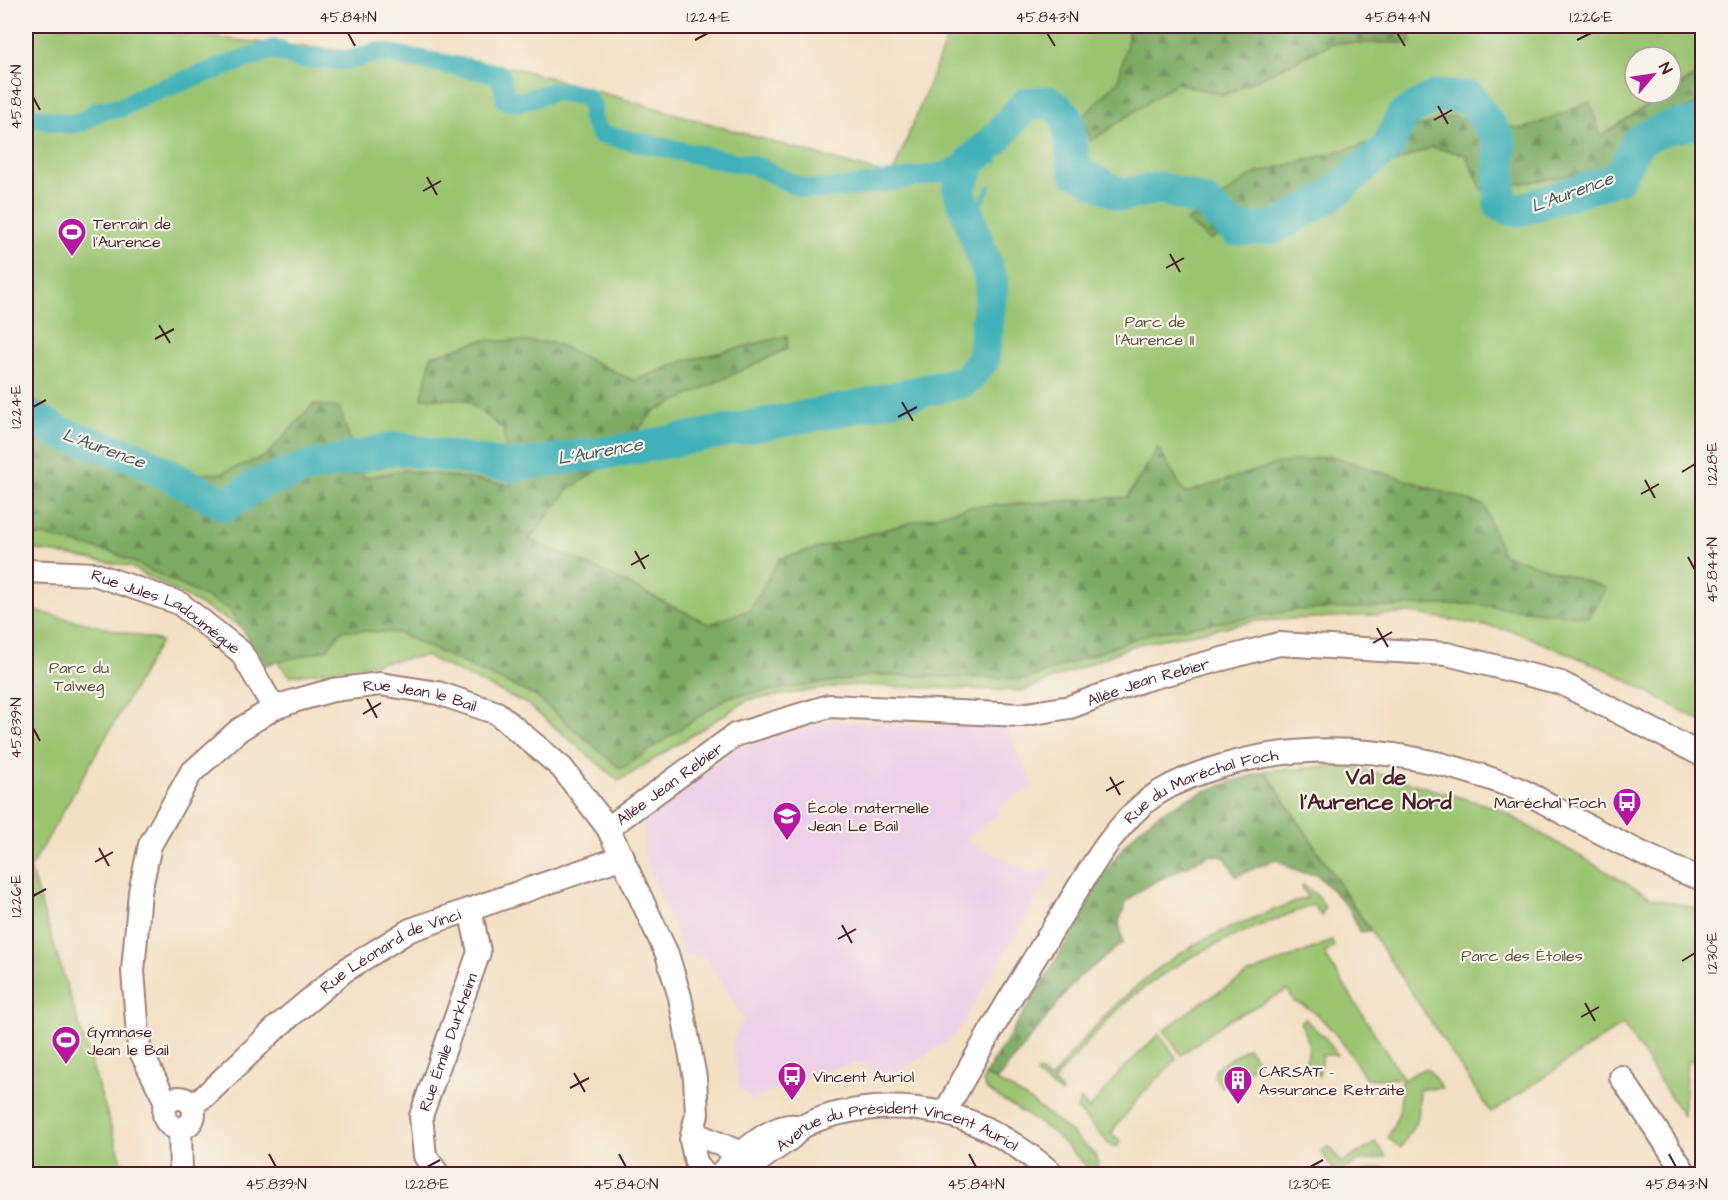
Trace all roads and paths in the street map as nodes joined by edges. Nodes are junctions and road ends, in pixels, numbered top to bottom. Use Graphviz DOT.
graph roads {
  1 [pos="26,571"];
  2 [pos="274,708"];
  3 [pos="1702,755"];
  4 [pos="608,828"];
  5 [pos="623,857"];
  6 [pos="1702,879"];
  7 [pos="470,909"];
  8 [pos="1621,1077"];
  9 [pos="167,1104"];
  10 [pos="191,1104"];
  11 [pos="945,1113"];
  12 [pos="697,1114"];
  13 [pos="180,1128"];
  14 [pos="703,1137"];
  15 [pos="742,1164"];
  16 [pos="181,1174"];
  17 [pos="438,1174"];
  18 [pos="704,1174"];
  19 [pos="720,1174"];
  20 [pos="1053,1174"];
  21 [pos="1686,1174"];
  1 -- 2 [label="street, Rue Jules Ladoumégue"];
  2 -- 4 [label="street, Rue Jean le Bail"];
  2 -- 9 [label="street, Rue Jean le Bail"];
  3 -- 4 [label="street, Allée Jean Rebier"];
  4 -- 5 [label="street, Rue Jean le Bail"];
  5 -- 7 [label="street, Rue Léonard de Vinci"];
  5 -- 12 [label="street, Rue Jean le Bail"];
  6 -- 11 [label="street, Rue du Maréchal Foch"];
  7 -- 10 [label="street, Rue Léonard de Vinci"];
  7 -- 17 [label="street, Rue Émile Durkheim"];
  8 -- 21 [label="street"];
  9 -- 10 [label="street"];
  9 -- 13 [label="street"];
  10 -- 13 [label="street"];
  11 -- 15 [label="street, Avenue du Président Vincent Auriol"];
  11 -- 20 [label="street, Avenue du Président Vincent Auriol"];
  12 -- 14 [label="street"];
  12 -- 18 [label="street, Rue Jean le Bail"];
  13 -- 16 [label="street"];
  14 -- 15 [label="street"];
  14 -- 19 [label="street"];
  15 -- 19 [label="street, Avenue du Président Vincent Auriol"];
}
